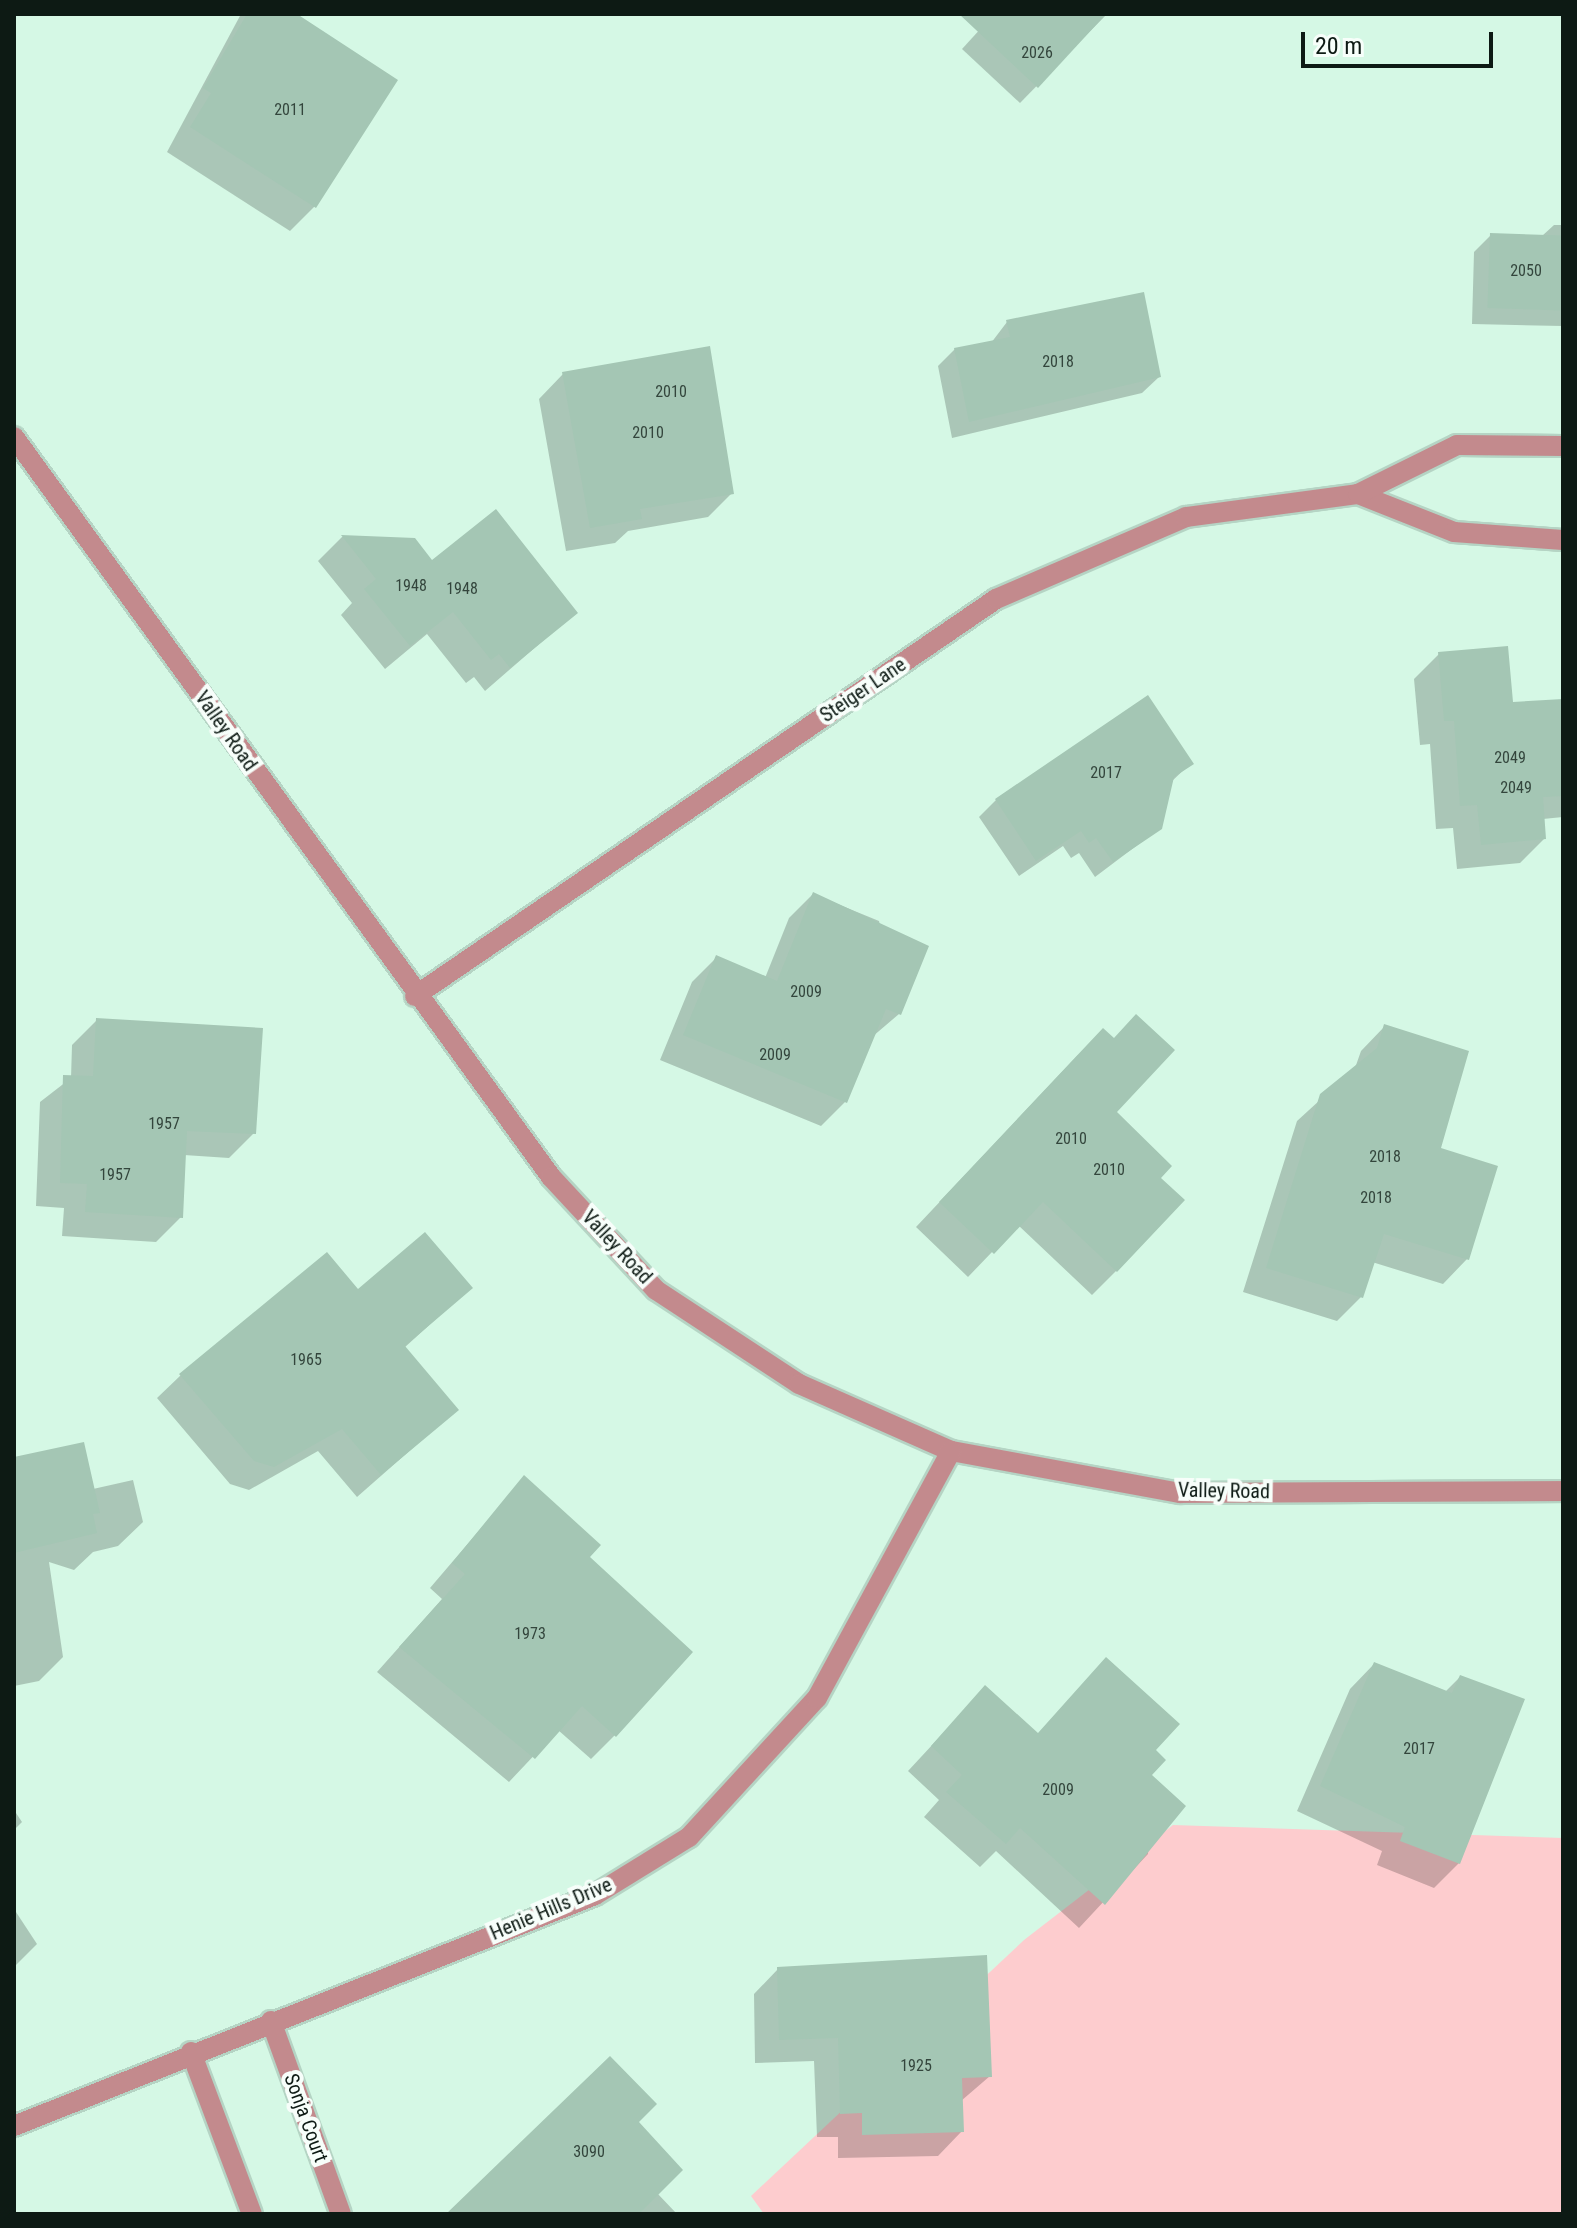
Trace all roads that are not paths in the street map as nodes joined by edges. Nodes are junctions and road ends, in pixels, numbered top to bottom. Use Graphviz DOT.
graph roads {
  1 [pos="14,437"];
  2 [pos="1563,446"];
  3 [pos="1358,494"];
  4 [pos="1563,540"];
  5 [pos="415,996"];
  6 [pos="951,1451"];
  7 [pos="1563,1491"];
  8 [pos="271,2021"];
  9 [pos="191,2052"];
  10 [pos="14,2126"];
  11 [pos="252,2214"];
  12 [pos="341,2214"];
  1 -- 5 [label="street, Valley Road"];
  2 -- 3 [label="street, Steiger Lane"];
  3 -- 4 [label="street, Steiger Lane"];
  3 -- 5 [label="street, Steiger Lane"];
  5 -- 6 [label="street, Valley Road"];
  6 -- 7 [label="street, Valley Road"];
  6 -- 8 [label="street, Henie Hills Drive"];
  8 -- 9 [label="street, Henie Hills Drive"];
  8 -- 12 [label="street, Sonja Court"];
  9 -- 10 [label="street, Henie Hills Drive"];
  9 -- 11 [label="street"];
}
